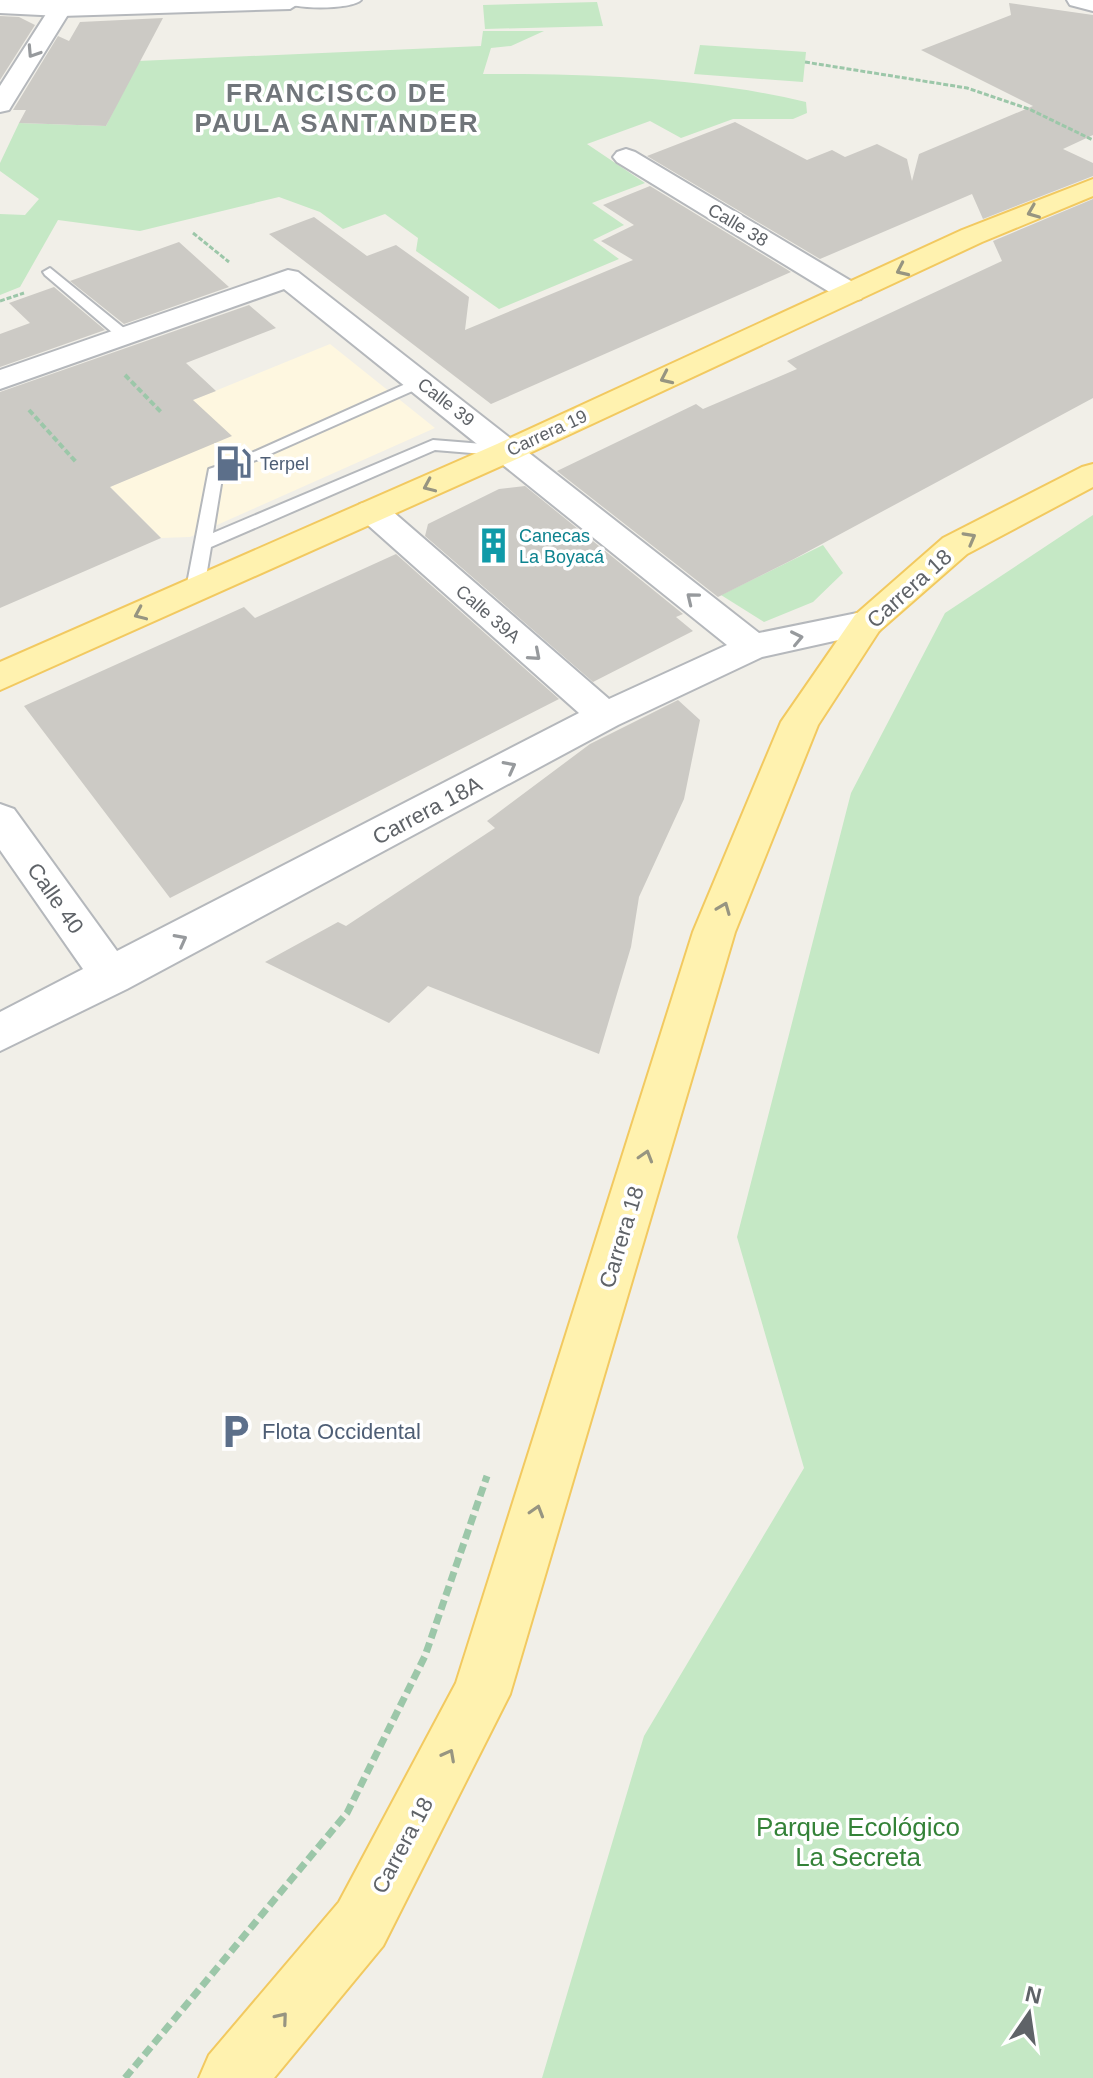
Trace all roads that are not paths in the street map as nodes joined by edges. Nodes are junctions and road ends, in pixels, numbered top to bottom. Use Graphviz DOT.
graph roads {
  1 [pos="350,0"];
  2 [pos="1078,0"];
  3 [pos="290,1"];
  4 [pos="64,4"];
  5 [pos="1093,4"];
  6 [pos="0,6"];
  7 [pos="0,105"];
  8 [pos="626,157"];
  9 [pos="1093,187"];
  10 [pos="50,272"];
  11 [pos="851,293"];
  12 [pos="125,336"];
  13 [pos="1,379"];
  14 [pos="421,382"];
  15 [pos="508,451"];
  16 [pos="253,456"];
  17 [pos="215,472"];
  18 [pos="1093,474"];
  19 [pos="372,511"];
  20 [pos="203,544"];
  21 [pos="195,589"];
  22 [pos="867,623"];
  23 [pos="753,647"];
  24 [pos="0,677"];
  25 [pos="605,716"];
  26 [pos="0,819"];
  27 [pos="112,977"];
  28 [pos="0,1033"];
  29 [pos="232,2078"];
  1 -- 3 [label="street"];
  2 -- 5 [label="street"];
  3 -- 4 [label="street"];
  4 -- 6 [label="street"];
  4 -- 7 [label="street, one-way"];
  8 -- 11 [label="street, Calle 38"];
  9 -- 11 [label="main road, Carrera 19, one-way"];
  10 -- 12 [label="lane"];
  11 -- 15 [label="main road, Carrera 19, one-way"];
  12 -- 13 [label="street"];
  12 -- 14 [label="street, Calle 39"];
  14 -- 15 [label="street, Calle 39"];
  14 -- 16 [label="lane"];
  15 -- 19 [label="main road, Carrera 19, one-way"];
  15 -- 20 [label="lane"];
  23 -- 15 [label="street, Calle 39, one-way"];
  17 -- 20 [label="lane"];
  22 -- 18 [label="main road, Carrera 18, one-way"];
  19 -- 21 [label="main road, Carrera 19"];
  19 -- 25 [label="street, Calle 39A, one-way"];
  20 -- 21 [label="lane"];
  21 -- 24 [label="main road, Carrera 19, one-way"];
  23 -- 22 [label="street, Carrera 18A, one-way"];
  29 -- 22 [label="main road, Carrera 18, one-way"];
  23 -- 25 [label="street, Carrera 18A"];
  27 -- 25 [label="street, Carrera 18A, one-way"];
  26 -- 27 [label="street, Calle 40"];
  27 -- 28 [label="street, Carrera 18A"];
}
